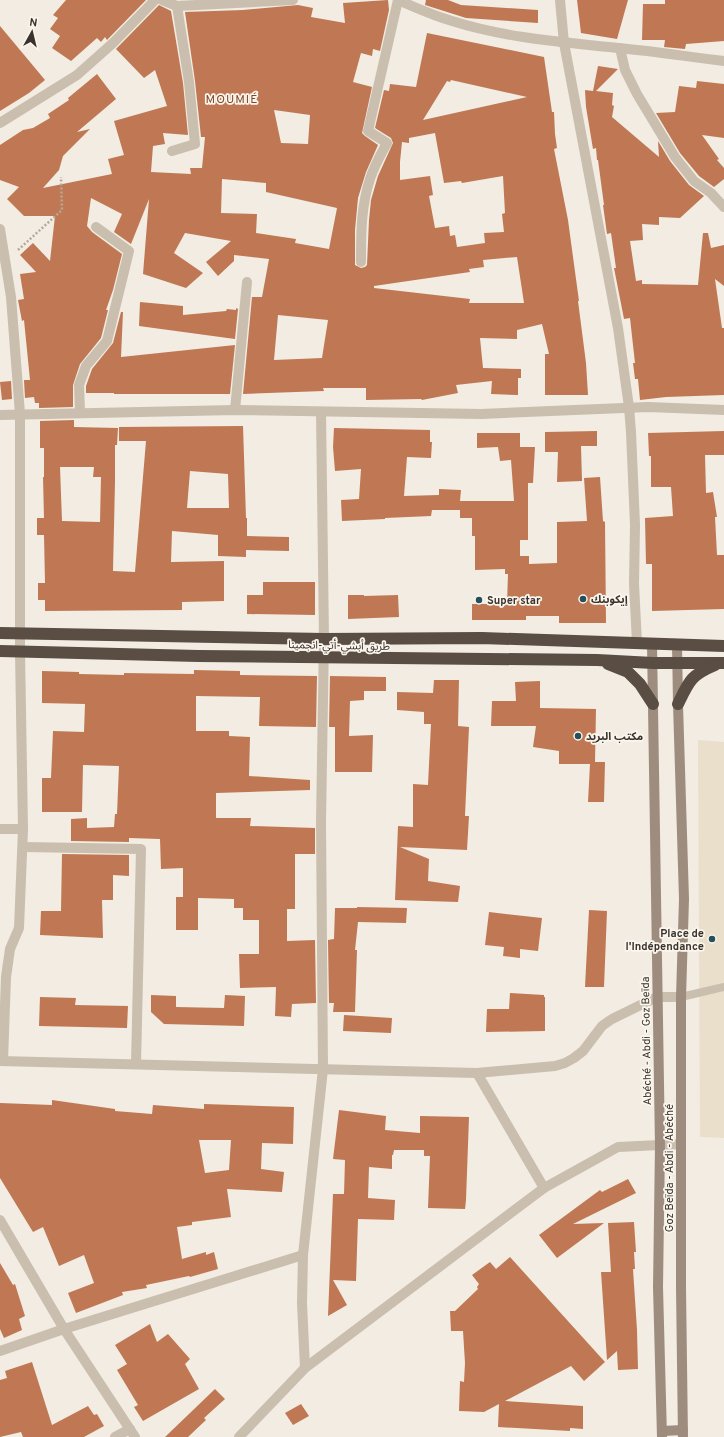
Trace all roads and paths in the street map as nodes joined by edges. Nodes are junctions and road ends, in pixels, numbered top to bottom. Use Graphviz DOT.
graph roads {
  1 [pos="155,0"];
  2 [pos="162,0"];
  3 [pos="293,0"];
  4 [pos="398,0"];
  5 [pos="560,0"];
  6 [pos="177,6"];
  7 [pos="564,43"];
  8 [pos="620,48"];
  9 [pos="724,61"];
  10 [pos="0,123"];
  11 [pos="172,151"];
  12 [pos="61,177"];
  13 [pos="724,207"];
  14 [pos="96,227"];
  15 [pos="0,229"];
  16 [pos="6,261"];
  17 [pos="361,262"];
  18 [pos="247,282"];
  19 [pos="629,407"];
  20 [pos="235,410"];
  21 [pos="724,410"];
  22 [pos="80,412"];
  23 [pos="322,412"];
  24 [pos="0,414"];
  25 [pos="20,414"];
  26 [pos="0,633"];
  27 [pos="21,633"];
  28 [pos="324,639"];
  29 [pos="637,643"];
  30 [pos="652,644"];
  31 [pos="677,644"];
  32 [pos="724,646"];
  33 [pos="0,651"];
  34 [pos="20,652"];
  35 [pos="323,658"];
  36 [pos="597,660"];
  37 [pos="653,663"];
  38 [pos="677,663"];
  39 [pos="722,663"];
  40 [pos="653,704"];
  41 [pos="678,704"];
  42 [pos="0,829"];
  43 [pos="23,829"];
  44 [pos="23,846"];
  45 [pos="724,987"];
  46 [pos="657,997"];
  47 [pos="680,997"];
  48 [pos="1,1061"];
  49 [pos="136,1064"];
  50 [pos="323,1069"];
  51 [pos="477,1073"];
  52 [pos="681,1144"];
  53 [pos="660,1146"];
  54 [pos="544,1188"];
  55 [pos="0,1220"];
  56 [pos="303,1255"];
  57 [pos="64,1329"];
  58 [pos="0,1351"];
  59 [pos="305,1368"];
  60 [pos="132,1433"];
  61 [pos="662,1434"];
  62 [pos="683,1434"];
  63 [pos="115,1437"];
  64 [pos="239,1437"];
  1 -- 10 [label="street"];
  2 -- 6 [label="street"];
  3 -- 6 [label="street"];
  4 -- 7 [label="street"];
  4 -- 17 [label="street"];
  5 -- 7 [label="street"];
  6 -- 11 [label="street"];
  7 -- 8 [label="street"];
  7 -- 19 [label="street"];
  8 -- 9 [label="street"];
  8 -- 13 [label="street"];
  12 -- 16 [label="path"];
  14 -- 22 [label="street"];
  15 -- 16 [label="street"];
  16 -- 25 [label="street"];
  18 -- 20 [label="street"];
  19 -- 21 [label="street"];
  19 -- 23 [label="street"];
  19 -- 29 [label="street"];
  20 -- 22 [label="street"];
  20 -- 23 [label="street"];
  22 -- 25 [label="street"];
  23 -- 28 [label="street"];
  24 -- 25 [label="street"];
  25 -- 27 [label="street"];
  26 -- 27 [label="highway"];
  27 -- 28 [label="highway"];
  27 -- 34 [label="street"];
  28 -- 29 [label="highway"];
  28 -- 35 [label="street"];
  29 -- 30 [label="highway"];
  30 -- 31 [label="highway"];
  30 -- 37 [label="main road, Abéché - Abdi - Goz Beïda"];
  31 -- 32 [label="highway"];
  31 -- 38 [label="main road, Goz Beïda - Abdi - Abéché"];
  33 -- 34 [label="highway, طريق أبشي-أتي-انجمينا"];
  34 -- 35 [label="highway, طريق أبشي-أتي-انجمينا"];
  34 -- 43 [label="street"];
  35 -- 36 [label="highway, طريق أبشي-أتي-انجمينا"];
  35 -- 50 [label="street"];
  36 -- 37 [label="highway, طريق أبشي-أتي-انجمينا"];
  36 -- 40 [label="highway"];
  37 -- 38 [label="highway, طريق أبشي-أتي-انجمينا"];
  37 -- 40 [label="main road, Abéché - Abdi - Goz Beïda"];
  38 -- 39 [label="highway, طريق أبشي-أتي-انجمينا"];
  38 -- 41 [label="main road, Goz Beïda - Abdi - Abéché"];
  39 -- 41 [label="highway"];
  40 -- 46 [label="main road, Abéché - Abdi - Goz Beïda"];
  41 -- 47 [label="main road, Goz Beïda - Abdi - Abéché"];
  42 -- 43 [label="street"];
  43 -- 44 [label="street"];
  44 -- 48 [label="street"];
  44 -- 49 [label="street"];
  45 -- 47 [label="lane"];
  46 -- 47 [label="street"];
  46 -- 51 [label="street"];
  46 -- 53 [label="main road, Abéché - Abdi - Goz Beïda"];
  47 -- 52 [label="main road, Goz Beïda - Abdi - Abéché"];
  48 -- 49 [label="street"];
  49 -- 50 [label="street"];
  50 -- 51 [label="street"];
  50 -- 56 [label="street"];
  51 -- 54 [label="street"];
  52 -- 53 [label="street"];
  52 -- 62 [label="main road, Goz Beïda - Abdi - Abéché"];
  53 -- 54 [label="street"];
  53 -- 61 [label="main road, Abéché - Abdi - Goz Beïda"];
  54 -- 59 [label="street"];
  55 -- 57 [label="street"];
  56 -- 57 [label="street"];
  56 -- 59 [label="street"];
  57 -- 58 [label="street"];
  57 -- 60 [label="street"];
  59 -- 64 [label="street"];
  60 -- 63 [label="street"];
  61 -- 62 [label="main road"];
}
